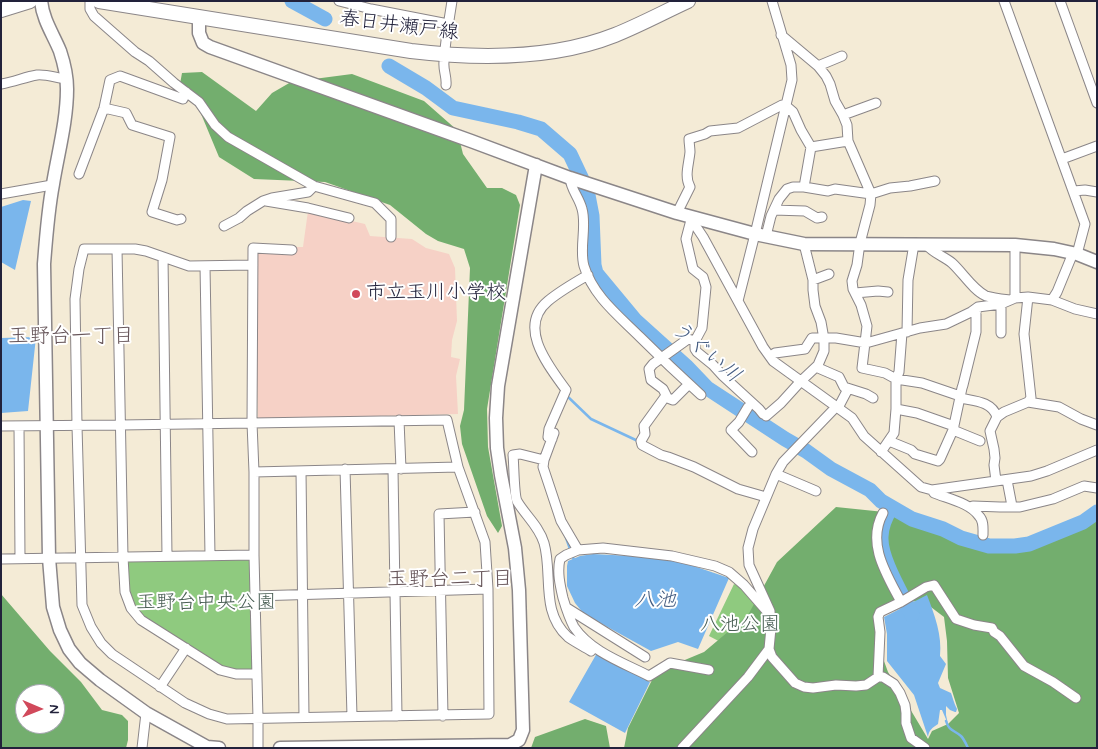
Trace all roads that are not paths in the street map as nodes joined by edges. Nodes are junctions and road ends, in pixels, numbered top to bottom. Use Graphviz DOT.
graph roads {
  1 [pos="30,1"];
  2 [pos="41,1"];
  3 [pos="90,1"];
  4 [pos="99,1"];
  5 [pos="339,1"];
  6 [pos="452,1"];
  7 [pos="688,1"];
  8 [pos="772,1"];
  9 [pos="1060,1"];
  10 [pos="1006,2"];
  11 [pos="1,10"];
  12 [pos="199,17"];
  13 [pos="448,24"];
  14 [pos="781,35"];
  15 [pos="444,55"];
  16 [pos="842,56"];
  17 [pos="818,66"];
  18 [pos="66,79"];
  19 [pos="1,84"];
  20 [pos="446,85"];
  21 [pos="186,92"];
  22 [pos="876,103"];
  23 [pos="1097,103"];
  24 [pos="786,106"];
  25 [pos="104,108"];
  26 [pos="843,115"];
  27 [pos="848,141"];
  28 [pos="1097,146"];
  29 [pos="811,147"];
  30 [pos="1062,159"];
  31 [pos="536,165"];
  32 [pos="79,174"];
  33 [pos="570,178"];
  34 [pos="935,181"];
  35 [pos="52,185"];
  36 [pos="314,186"];
  37 [pos="804,187"];
  38 [pos="1074,191"];
  39 [pos="1097,192"];
  40 [pos="1,194"];
  41 [pos="871,194"];
  42 [pos="263,201"];
  43 [pos="774,210"];
  44 [pos="686,217"];
  45 [pos="822,217"];
  46 [pos="349,218"];
  47 [pos="181,219"];
  48 [pos="224,226"];
  49 [pos="761,235"];
  50 [pos="391,237"];
  51 [pos="804,244"];
  52 [pos="860,244"];
  53 [pos="920,244"];
  54 [pos="1015,245"];
  55 [pos="117,249"];
  56 [pos="292,250"];
  57 [pos="1075,254"];
  58 [pos="163,257"];
  59 [pos="1097,262"];
  60 [pos="205,266"];
  61 [pos="253,266"];
  62 [pos="830,274"];
  63 [pos="588,276"];
  64 [pos="813,280"];
  65 [pos="888,292"];
  66 [pos="855,293"];
  67 [pos="1028,297"];
  68 [pos="1012,299"];
  69 [pos="1052,300"];
  70 [pos="738,301"];
  71 [pos="1001,304"];
  72 [pos="978,307"];
  73 [pos="1097,314"];
  74 [pos="904,332"];
  75 [pos="1001,332"];
  76 [pos="824,339"];
  77 [pos="695,341"];
  78 [pos="866,343"];
  79 [pos="770,356"];
  80 [pos="662,358"];
  81 [pos="816,367"];
  82 [pos="896,379"];
  83 [pos="801,381"];
  84 [pos="689,384"];
  85 [pos="848,389"];
  86 [pos="701,395"];
  87 [pos="665,397"];
  88 [pos="960,397"];
  89 [pos="873,398"];
  90 [pos="1028,402"];
  91 [pos="748,407"];
  92 [pos="837,408"];
  93 [pos="896,409"];
  94 [pos="997,417"];
  95 [pos="400,420"];
  96 [pos="252,423"];
  97 [pos="165,424"];
  98 [pos="208,424"];
  99 [pos="121,425"];
  100 [pos="1097,425"];
  101 [pos="1,426"];
  102 [pos="19,426"];
  103 [pos="48,426"];
  104 [pos="77,426"];
  105 [pos="954,428"];
  106 [pos="889,441"];
  107 [pos="980,441"];
  108 [pos="752,452"];
  109 [pos="881,452"];
  110 [pos="1095,452"];
  111 [pos="544,460"];
  112 [pos="458,467"];
  113 [pos="345,469"];
  114 [pos="397,469"];
  115 [pos="301,471"];
  116 [pos="254,472"];
  117 [pos="776,474"];
  118 [pos="1007,480"];
  119 [pos="996,482"];
  120 [pos="1097,488"];
  121 [pos="932,490"];
  122 [pos="816,491"];
  123 [pos="766,497"];
  124 [pos="511,500"];
  125 [pos="1012,506"];
  126 [pos="970,507"];
  127 [pos="475,512"];
  128 [pos="883,513"];
  129 [pos="983,535"];
  130 [pos="578,550"];
  131 [pos="254,554"];
  132 [pos="210,555"];
  133 [pos="167,556"];
  134 [pos="80,557"];
  135 [pos="123,557"];
  136 [pos="1,558"];
  137 [pos="20,558"];
  138 [pos="49,558"];
  139 [pos="488,589"];
  140 [pos="441,590"];
  141 [pos="395,591"];
  142 [pos="348,593"];
  143 [pos="303,594"];
  144 [pos="255,596"];
  145 [pos="901,602"];
  146 [pos="566,608"];
  147 [pos="770,616"];
  148 [pos="594,647"];
  149 [pos="186,648"];
  150 [pos="769,649"];
  151 [pos="645,658"];
  152 [pos="709,670"];
  153 [pos="257,674"];
  154 [pos="878,678"];
  155 [pos="160,687"];
  156 [pos="1076,698"];
  157 [pos="146,713"];
  158 [pos="352,716"];
  159 [pos="397,716"];
  160 [pos="443,716"];
  161 [pos="304,717"];
  162 [pos="258,719"];
  163 [pos="142,747"];
  164 [pos="211,747"];
  165 [pos="258,748"];
  166 [pos="280,748"];
  167 [pos="318,748"];
  168 [pos="682,748"];
  169 [pos="925,748"];
  1 -- 11 [label="main road"];
  2 -- 18 [label="street"];
  3 -- 21 [label="street"];
  4 -- 12 [label="main road, 春日井瀬戸線"];
  5 -- 13 [label="street"];
  6 -- 13 [label="street"];
  7 -- 15 [label="main road, 春日井瀬戸線"];
  8 -- 14 [label="street"];
  9 -- 23 [label="street"];
  10 -- 30 [label="street"];
  12 -- 15 [label="main road, 春日井瀬戸線"];
  12 -- 31 [label="street"];
  13 -- 15 [label="street"];
  14 -- 17 [label="street"];
  14 -- 24 [label="street"];
  15 -- 20 [label="street"];
  16 -- 17 [label="street"];
  17 -- 26 [label="street"];
  18 -- 19 [label="street"];
  18 -- 35 [label="street"];
  21 -- 25 [label="street"];
  21 -- 36 [label="street"];
  22 -- 26 [label="street"];
  24 -- 29 [label="street"];
  24 -- 44 [label="street"];
  24 -- 49 [label="street"];
  25 -- 32 [label="street"];
  25 -- 47 [label="street"];
  26 -- 27 [label="street"];
  27 -- 29 [label="street"];
  27 -- 41 [label="street"];
  28 -- 30 [label="street"];
  29 -- 37 [label="street"];
  30 -- 38 [label="street"];
  31 -- 33 [label="street"];
  31 -- 124 [label="street"];
  33 -- 44 [label="street"];
  33 -- 63 [label="street"];
  34 -- 41 [label="street"];
  35 -- 40 [label="street"];
  35 -- 103 [label="street"];
  36 -- 42 [label="street"];
  36 -- 50 [label="street"];
  37 -- 41 [label="street"];
  37 -- 43 [label="street"];
  38 -- 39 [label="street"];
  38 -- 57 [label="street"];
  41 -- 52 [label="street"];
  42 -- 46 [label="street"];
  42 -- 48 [label="street"];
  43 -- 45 [label="street"];
  43 -- 49 [label="street"];
  44 -- 49 [label="street"];
  44 -- 70 [label="street"];
  44 -- 77 [label="street"];
  49 -- 51 [label="street"];
  49 -- 70 [label="street"];
  51 -- 52 [label="street"];
  51 -- 64 [label="street"];
  52 -- 53 [label="street"];
  52 -- 66 [label="street"];
  53 -- 54 [label="street"];
  53 -- 68 [label="street"];
  53 -- 74 [label="street"];
  54 -- 57 [label="street"];
  54 -- 68 [label="street"];
  55 -- 58 [label="street"];
  55 -- 99 [label="street"];
  55 -- 104 [label="street"];
  56 -- 61 [label="street"];
  57 -- 59 [label="street"];
  57 -- 69 [label="street"];
  58 -- 60 [label="street"];
  58 -- 97 [label="street"];
  60 -- 61 [label="street"];
  60 -- 98 [label="street"];
  61 -- 96 [label="street"];
  62 -- 64 [label="street"];
  63 -- 80 [label="street"];
  63 -- 111 [label="street"];
  64 -- 76 [label="street"];
  65 -- 66 [label="street"];
  66 -- 78 [label="street"];
  67 -- 68 [label="street"];
  67 -- 69 [label="street"];
  67 -- 90 [label="street"];
  68 -- 71 [label="street"];
  69 -- 73 [label="street"];
  70 -- 79 [label="street"];
  71 -- 72 [label="street"];
  71 -- 75 [label="street"];
  72 -- 74 [label="street"];
  72 -- 88 [label="street"];
  74 -- 78 [label="street"];
  74 -- 82 [label="street"];
  76 -- 78 [label="street"];
  76 -- 79 [label="street"];
  76 -- 81 [label="street"];
  77 -- 80 [label="street"];
  77 -- 83 [label="street"];
  78 -- 82 [label="street"];
  79 -- 83 [label="street"];
  80 -- 84 [label="street"];
  80 -- 87 [label="street"];
  81 -- 83 [label="street"];
  81 -- 85 [label="street"];
  82 -- 88 [label="street"];
  82 -- 93 [label="street"];
  83 -- 92 [label="street"];
  84 -- 86 [label="street"];
  84 -- 87 [label="street"];
  85 -- 89 [label="street"];
  85 -- 92 [label="street"];
  87 -- 123 [label="street"];
  88 -- 94 [label="street"];
  88 -- 105 [label="street"];
  90 -- 94 [label="street"];
  90 -- 100 [label="street"];
  91 -- 108 [label="street"];
  92 -- 109 [label="street"];
  92 -- 117 [label="street"];
  93 -- 105 [label="street"];
  93 -- 106 [label="street"];
  94 -- 119 [label="street"];
  95 -- 96 [label="street"];
  95 -- 112 [label="street"];
  95 -- 114 [label="street"];
  96 -- 98 [label="street"];
  96 -- 116 [label="street"];
  97 -- 98 [label="street"];
  97 -- 99 [label="street"];
  97 -- 133 [label="street"];
  98 -- 132 [label="street"];
  99 -- 104 [label="street"];
  99 -- 135 [label="street"];
  101 -- 102 [label="street"];
  102 -- 103 [label="street"];
  102 -- 137 [label="street"];
  103 -- 104 [label="street"];
  103 -- 138 [label="street"];
  104 -- 134 [label="street"];
  105 -- 106 [label="street"];
  105 -- 107 [label="street"];
  106 -- 109 [label="street"];
  109 -- 121 [label="street"];
  110 -- 118 [label="street"];
  111 -- 124 [label="street"];
  111 -- 130 [label="street"];
  112 -- 114 [label="street"];
  112 -- 127 [label="street"];
  113 -- 114 [label="street"];
  113 -- 115 [label="street"];
  113 -- 142 [label="street"];
  114 -- 141 [label="street"];
  115 -- 116 [label="street"];
  115 -- 143 [label="street"];
  116 -- 131 [label="street"];
  117 -- 122 [label="street"];
  117 -- 123 [label="street"];
  118 -- 119 [label="street"];
  118 -- 125 [label="street"];
  119 -- 121 [label="street"];
  120 -- 125 [label="street"];
  121 -- 126 [label="street"];
  123 -- 147 [label="street"];
  124 -- 148 [label="street"];
  124 -- 167 [label="street"];
  125 -- 126 [label="street"];
  126 -- 129 [label="street"];
  127 -- 139 [label="street"];
  127 -- 140 [label="street"];
  128 -- 145 [label="street"];
  130 -- 146 [label="street"];
  130 -- 147 [label="street"];
  131 -- 132 [label="street"];
  131 -- 144 [label="street"];
  132 -- 133 [label="street"];
  133 -- 135 [label="street"];
  134 -- 135 [label="street"];
  134 -- 138 [label="street"];
  134 -- 155 [label="street"];
  135 -- 149 [label="street"];
  136 -- 137 [label="street"];
  137 -- 138 [label="street"];
  138 -- 157 [label="street"];
  139 -- 140 [label="street"];
  139 -- 160 [label="street"];
  140 -- 141 [label="street"];
  140 -- 160 [label="street"];
  141 -- 142 [label="street"];
  141 -- 159 [label="street"];
  142 -- 143 [label="street"];
  142 -- 158 [label="street"];
  143 -- 144 [label="street"];
  143 -- 161 [label="street"];
  144 -- 153 [label="street"];
  145 -- 154 [label="street"];
  145 -- 156 [label="street"];
  146 -- 148 [label="street"];
  146 -- 151 [label="street"];
  147 -- 150 [label="street"];
  148 -- 152 [label="street"];
  149 -- 153 [label="street"];
  149 -- 155 [label="street"];
  150 -- 154 [label="street"];
  150 -- 168 [label="street"];
  153 -- 162 [label="street"];
  154 -- 169 [label="street"];
  155 -- 162 [label="street"];
  157 -- 163 [label="street"];
  157 -- 164 [label="street"];
  158 -- 159 [label="street"];
  158 -- 161 [label="street"];
  159 -- 160 [label="street"];
  161 -- 162 [label="street"];
  162 -- 165 [label="street"];
  166 -- 167 [label="street"];
}
